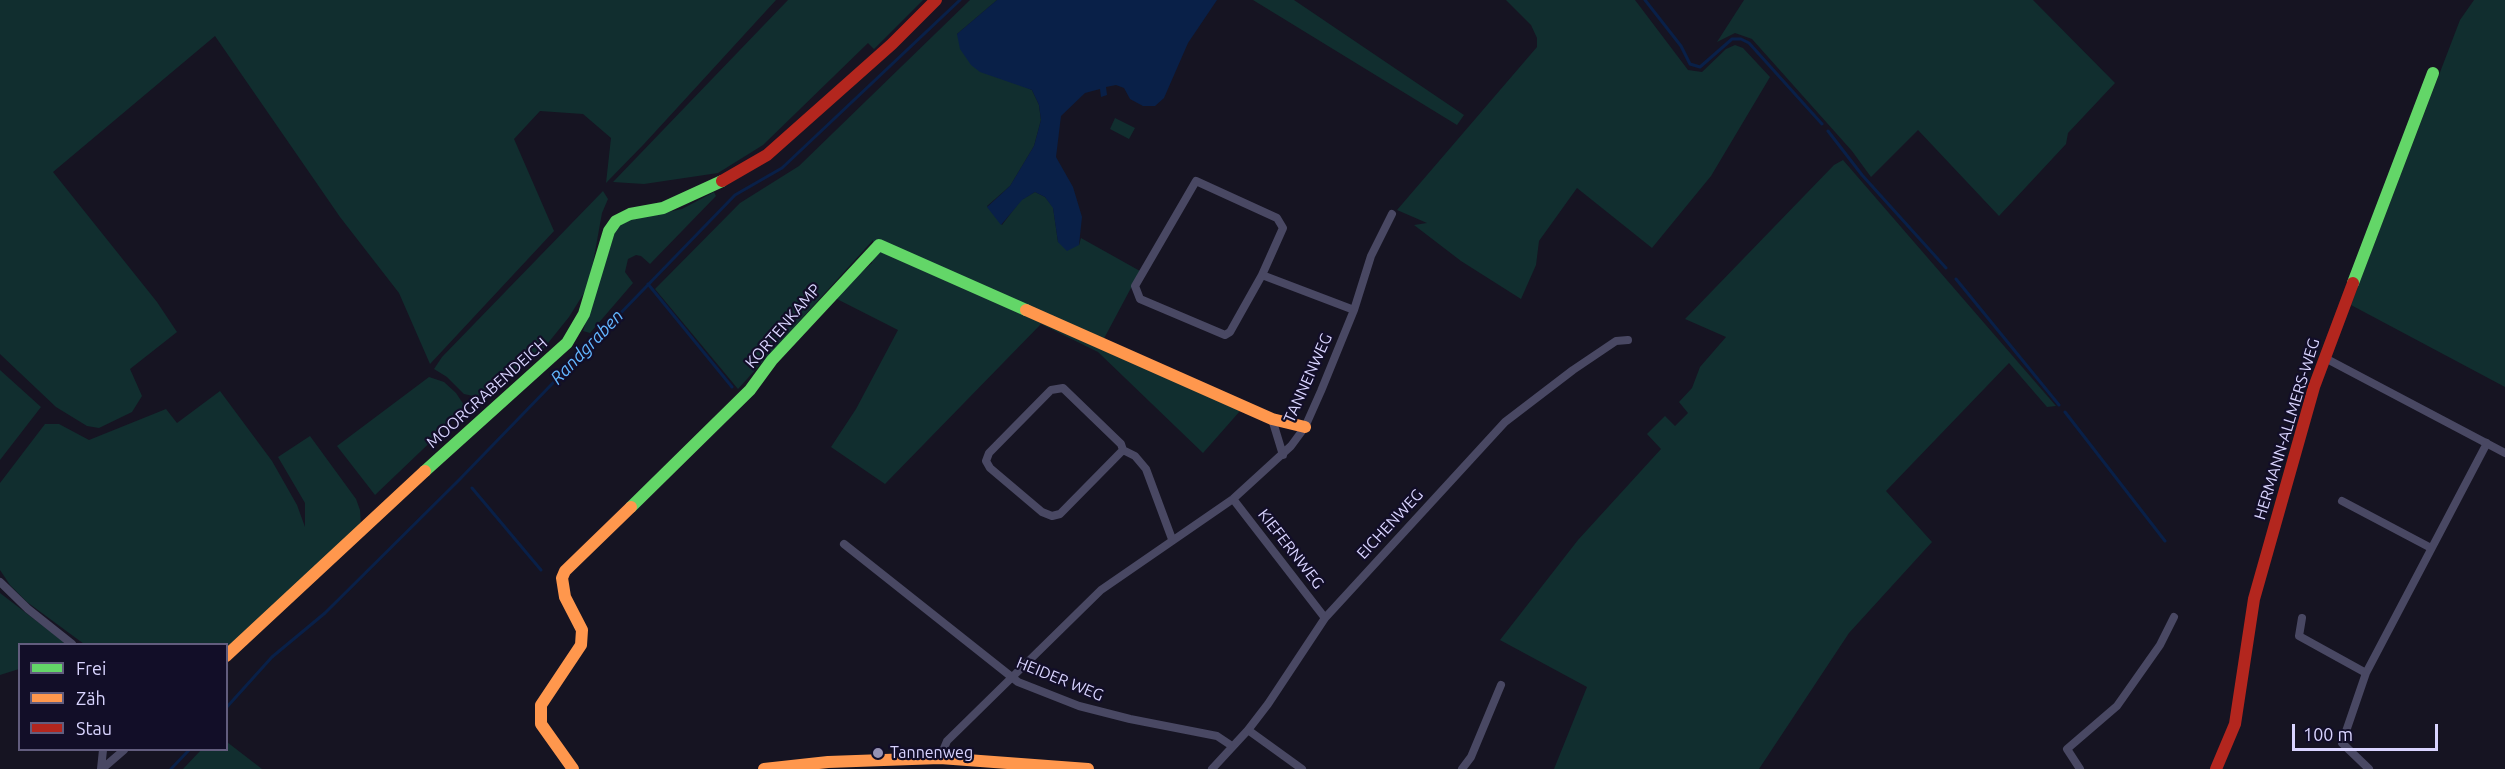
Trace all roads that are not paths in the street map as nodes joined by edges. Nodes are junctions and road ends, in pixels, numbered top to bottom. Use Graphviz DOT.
graph roads {
  1 [pos="936,0"];
  2 [pos="2433,73"];
  3 [pos="1392,214"];
  4 [pos="1262,275"];
  5 [pos="1354,310"];
  6 [pos="1628,340"];
  7 [pos="2325,358"];
  8 [pos="1272,419"];
  9 [pos="1305,427"];
  10 [pos="2487,443"];
  11 [pos="1123,450"];
  12 [pos="2505,453"];
  13 [pos="1283,455"];
  14 [pos="1233,499"];
  15 [pos="2342,501"];
  16 [pos="1173,539"];
  17 [pos="844,544"];
  18 [pos="2431,548"];
  19 [pos="0,582"];
  20 [pos="2174,617"];
  21 [pos="1324,618"];
  22 [pos="2302,618"];
  23 [pos="70,643"];
  24 [pos="228,654"];
  25 [pos="2366,673"];
  26 [pos="1011,678"];
  27 [pos="1501,685"];
  28 [pos="1248,730"];
  29 [pos="1232,746"];
  30 [pos="103,751"];
  31 [pos="123,751"];
  32 [pos="940,758"];
  33 [pos="101,769"];
  34 [pos="573,769"];
  35 [pos="764,769"];
  36 [pos="1088,769"];
  37 [pos="1212,769"];
  38 [pos="1302,769"];
  39 [pos="1462,769"];
  40 [pos="2080,769"];
  41 [pos="2216,769"];
  42 [pos="2369,769"];
  1 -- 24 [label="street, MOORGRABENDEICH"];
  2 -- 7 [label="street, HERMANN-ALLMERS-WEG"];
  3 -- 5 [label="street, TANNENWEG"];
  4 -- 4 [label="street"];
  4 -- 5 [label="street"];
  5 -- 9 [label="street, TANNENWEG"];
  6 -- 21 [label="street, EICHENWEG"];
  7 -- 10 [label="street"];
  7 -- 41 [label="street, HERMANN-ALLMERS-WEG"];
  8 -- 9 [label="street, KORTENKAMP"];
  8 -- 13 [label="street"];
  8 -- 34 [label="street, KORTENKAMP"];
  9 -- 13 [label="street, TANNENWEG"];
  10 -- 12 [label="street"];
  10 -- 18 [label="street"];
  11 -- 11 [label="street"];
  11 -- 16 [label="street"];
  13 -- 14 [label="street, TANNENWEG"];
  14 -- 16 [label="street, TANNENWEG"];
  14 -- 21 [label="street, KIEFERNWEG"];
  15 -- 18 [label="street"];
  16 -- 26 [label="street, TANNENWEG"];
  17 -- 26 [label="street, HEIDER WEG"];
  18 -- 25 [label="street"];
  19 -- 23 [label="street"];
  20 -- 40 [label="street"];
  21 -- 28 [label="street, EICHENWEG"];
  22 -- 25 [label="street"];
  25 -- 42 [label="street"];
  26 -- 29 [label="street, HEIDER WEG"];
  26 -- 32 [label="street, TANNENWEG"];
  27 -- 39 [label="street"];
  28 -- 29 [label="street, EICHENWEG"];
  28 -- 38 [label="street"];
  29 -- 37 [label="street, EICHENWEG"];
  30 -- 33 [label="street"];
  31 -- 33 [label="street"];
  32 -- 35 [label="street"];
  32 -- 36 [label="street"];
}
